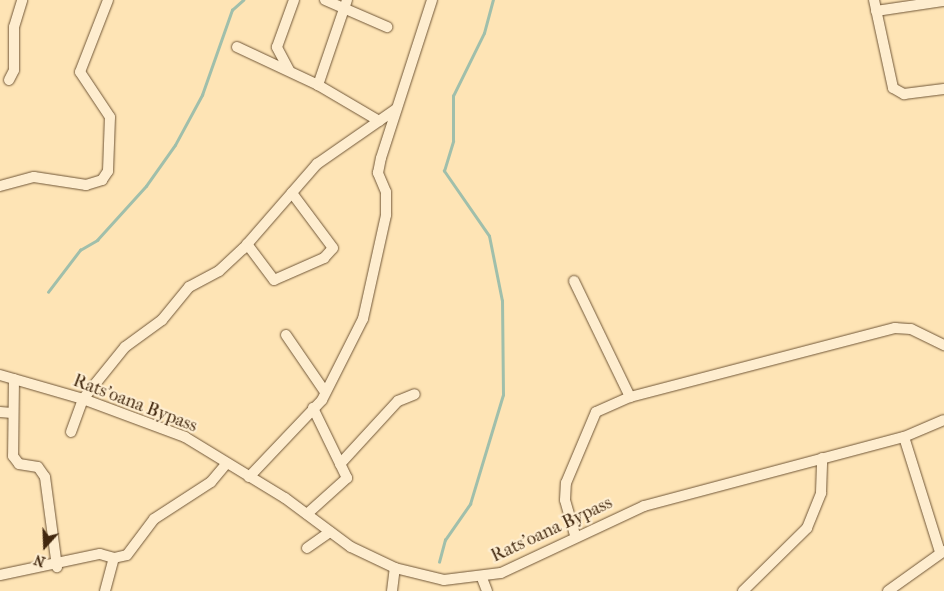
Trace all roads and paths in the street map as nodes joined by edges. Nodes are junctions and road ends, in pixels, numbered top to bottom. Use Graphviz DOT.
graph roads {
  1 [pos="22,0"];
  2 [pos="108,0"];
  3 [pos="294,0"];
  4 [pos="325,0"];
  5 [pos="432,0"];
  6 [pos="874,0"];
  7 [pos="944,0"];
  8 [pos="345,4"];
  9 [pos="876,11"];
  10 [pos="387,27"];
  11 [pos="237,46"];
  12 [pos="289,70"];
  13 [pos="9,80"];
  14 [pos="318,85"];
  15 [pos="944,89"];
  16 [pos="396,109"];
  17 [pos="379,121"];
  18 [pos="0,186"];
  19 [pos="292,193"];
  20 [pos="247,244"];
  21 [pos="574,281"];
  22 [pos="286,335"];
  23 [pos="944,345"];
  24 [pos="0,375"];
  25 [pos="14,379"];
  26 [pos="326,392"];
  27 [pos="415,394"];
  28 [pos="630,397"];
  29 [pos="83,399"];
  30 [pos="313,408"];
  31 [pos="0,412"];
  32 [pos="12,413"];
  33 [pos="944,420"];
  34 [pos="71,432"];
  35 [pos="904,437"];
  36 [pos="822,458"];
  37 [pos="226,464"];
  38 [pos="340,464"];
  39 [pos="248,477"];
  40 [pos="308,514"];
  41 [pos="330,532"];
  42 [pos="576,535"];
  43 [pos="307,548"];
  44 [pos="942,552"];
  45 [pos="114,558"];
  46 [pos="57,567"];
  47 [pos="395,568"];
  48 [pos="0,575"];
  49 [pos="482,578"];
  50 [pos="105,591"];
  51 [pos="392,591"];
  52 [pos="487,591"];
  53 [pos="743,591"];
  54 [pos="888,591"];
  1 -- 13 [label="street"];
  2 -- 18 [label="street"];
  3 -- 12 [label="street"];
  4 -- 8 [label="street"];
  5 -- 16 [label="street"];
  6 -- 9 [label="street"];
  7 -- 9 [label="street"];
  8 -- 10 [label="street"];
  8 -- 14 [label="street"];
  9 -- 15 [label="street"];
  11 -- 12 [label="street"];
  12 -- 14 [label="street"];
  14 -- 17 [label="street"];
  16 -- 17 [label="street"];
  16 -- 26 [label="street"];
  17 -- 19 [label="street"];
  19 -- 20 [label="street"];
  19 -- 20 [label="street"];
  20 -- 29 [label="street"];
  21 -- 28 [label="street"];
  22 -- 26 [label="street"];
  23 -- 28 [label="street"];
  24 -- 25 [label="street, Rats'oana Bypass"];
  25 -- 29 [label="street, Rats'oana Bypass"];
  25 -- 32 [label="street"];
  26 -- 30 [label="street"];
  27 -- 38 [label="street"];
  28 -- 42 [label="street"];
  29 -- 34 [label="street"];
  29 -- 37 [label="street, Rats'oana Bypass"];
  30 -- 38 [label="street"];
  30 -- 39 [label="street"];
  31 -- 32 [label="street"];
  32 -- 46 [label="street"];
  33 -- 35 [label="street, Rats'oana Bypass"];
  35 -- 36 [label="street, Rats'oana Bypass"];
  35 -- 44 [label="street"];
  36 -- 42 [label="street, Rats'oana Bypass"];
  36 -- 53 [label="street"];
  37 -- 39 [label="street, Rats'oana Bypass"];
  37 -- 45 [label="street"];
  38 -- 40 [label="street"];
  39 -- 40 [label="street, Rats'oana Bypass"];
  40 -- 41 [label="street, Rats'oana Bypass"];
  41 -- 43 [label="street"];
  41 -- 47 [label="street, Rats'oana Bypass"];
  42 -- 49 [label="street, Rats'oana Bypass"];
  44 -- 54 [label="street"];
  45 -- 46 [label="street"];
  45 -- 50 [label="street"];
  46 -- 48 [label="street"];
  47 -- 49 [label="street, Rats'oana Bypass"];
  47 -- 51 [label="street"];
  49 -- 52 [label="street"];
}
